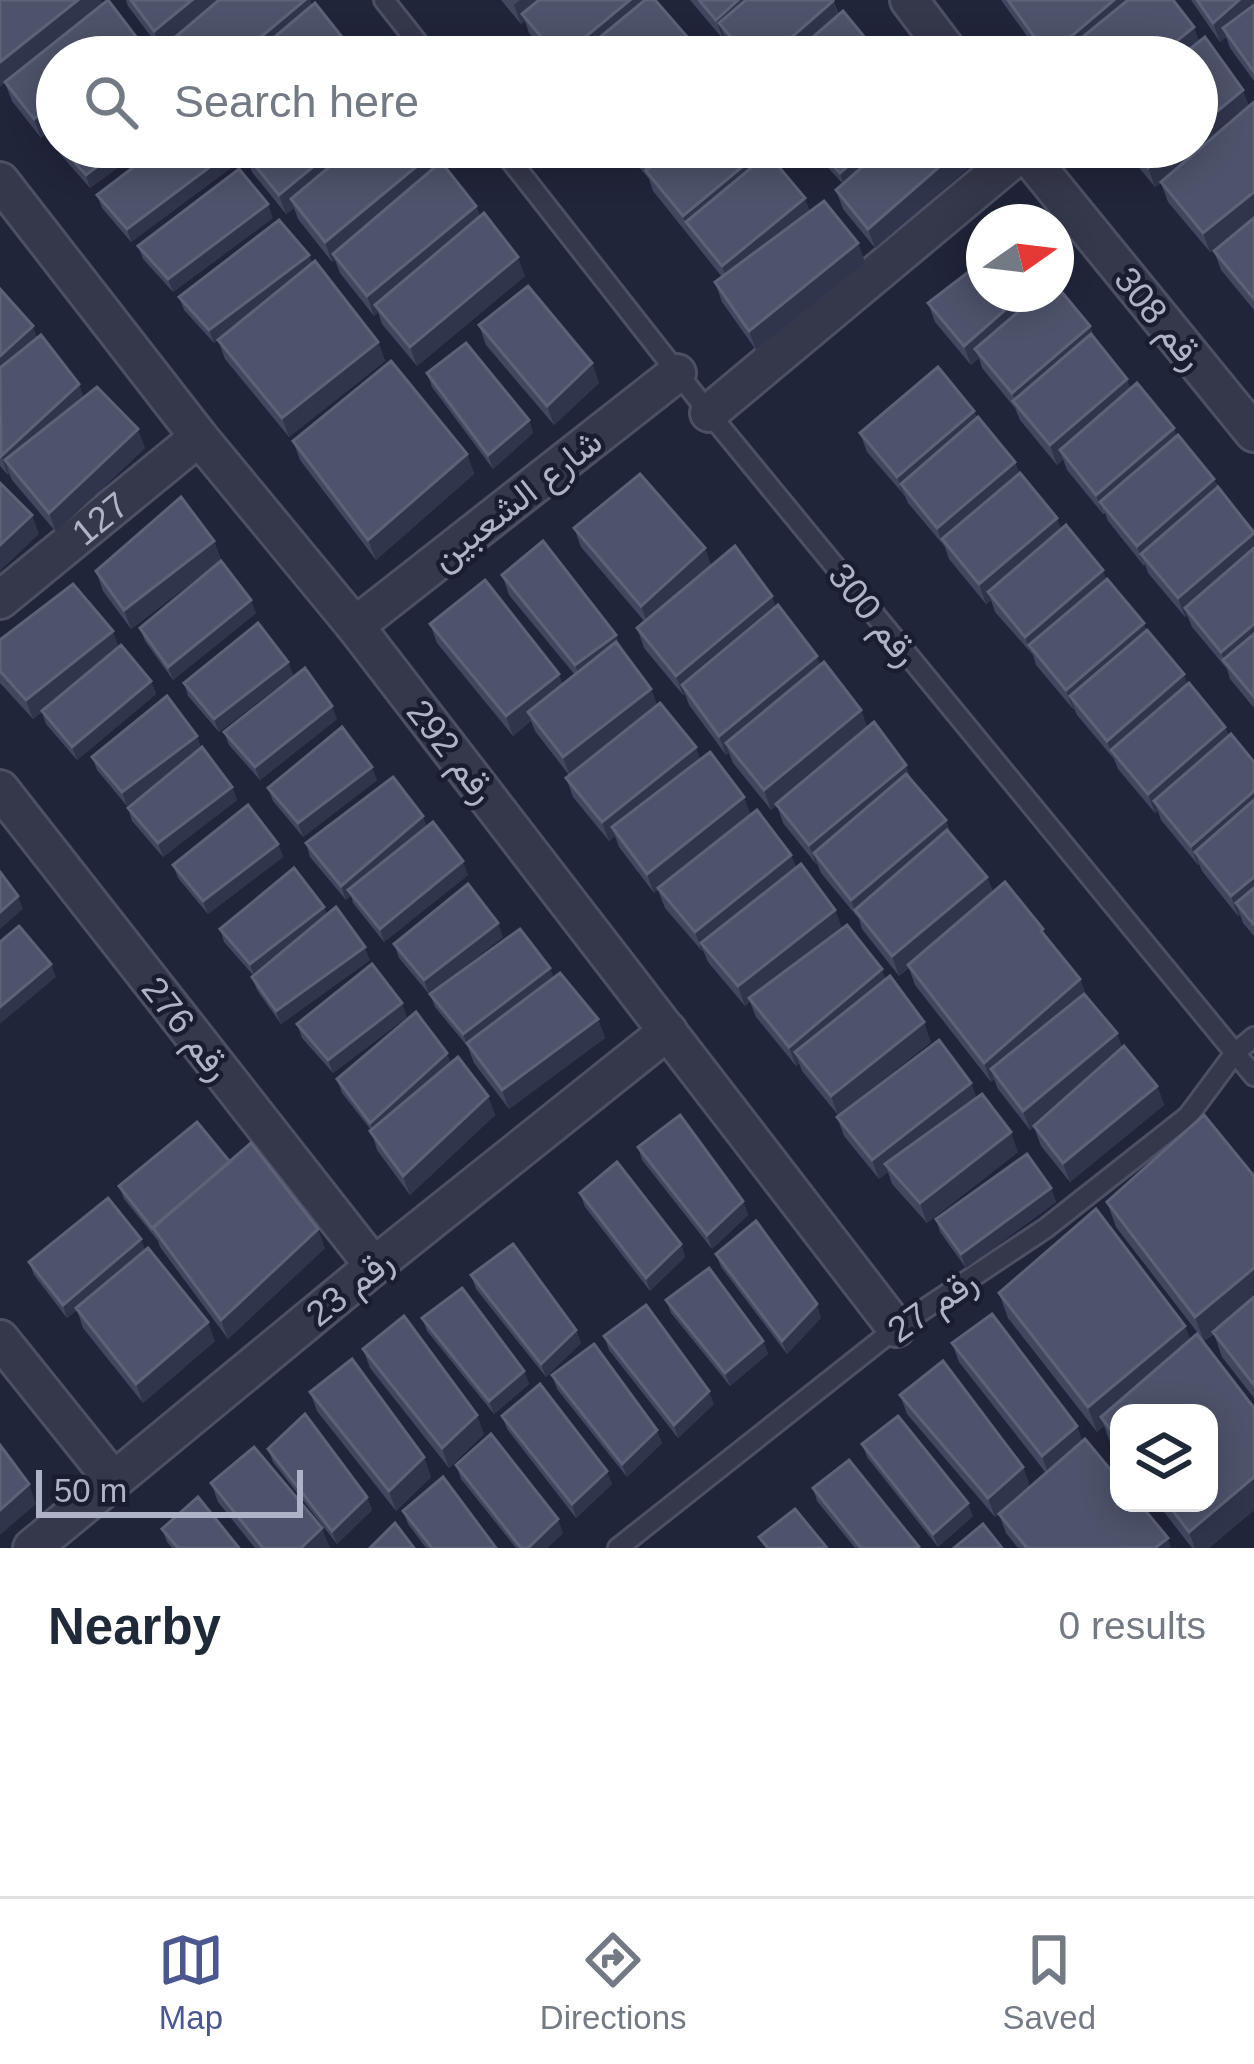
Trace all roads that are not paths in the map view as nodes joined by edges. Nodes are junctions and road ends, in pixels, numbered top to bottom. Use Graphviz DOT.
graph roads {
  1 [pos="384,0"];
  2 [pos="908,0"];
  3 [pos="412,36"];
  4 [pos="936,36"];
  5 [pos="516,168"];
  6 [pos="999,168"];
  7 [pos="1039,168"];
  8 [pos="0,182"];
  9 [pos="677,373"];
  10 [pos="709,413"];
  11 [pos="1254,433"];
  12 [pos="199,437"];
  13 [pos="0,600"];
  14 [pos="355,626"];
  15 [pos="0,789"];
  16 [pos="668,1031"];
  17 [pos="1254,1037"];
  18 [pos="1235,1053"];
  19 [pos="1254,1076"];
  20 [pos="374,1266"];
  21 [pos="896,1328"];
  22 [pos="0,1339"];
  23 [pos="114,1481"];
  24 [pos="32,1548"];
  25 [pos="618,1548"];
  1 -- 3 [label="lane"];
  2 -- 4 [label="street"];
  5 -- 9 [label="lane, رقم 300"];
  6 -- 10 [label="street"];
  7 -- 11 [label="street, رقم 308"];
  8 -- 12 [label="street, رقم 292"];
  9 -- 10 [label="lane, رقم 300"];
  9 -- 14 [label="street, شارع الشعبين"];
  10 -- 18 [label="lane, رقم 300"];
  12 -- 13 [label="street, 127"];
  12 -- 14 [label="street, رقم 292"];
  14 -- 16 [label="street, رقم 292"];
  15 -- 20 [label="street, رقم 276"];
  16 -- 20 [label="street, رقم 23"];
  16 -- 21 [label="street, رقم 292"];
  17 -- 18 [label="lane, رقم 27"];
  18 -- 19 [label="lane, رقم 300"];
  18 -- 21 [label="lane, رقم 27"];
  20 -- 23 [label="street, رقم 23"];
  21 -- 25 [label="lane, رقم 27"];
  22 -- 23 [label="street"];
  23 -- 24 [label="street, رقم 23"];
}
